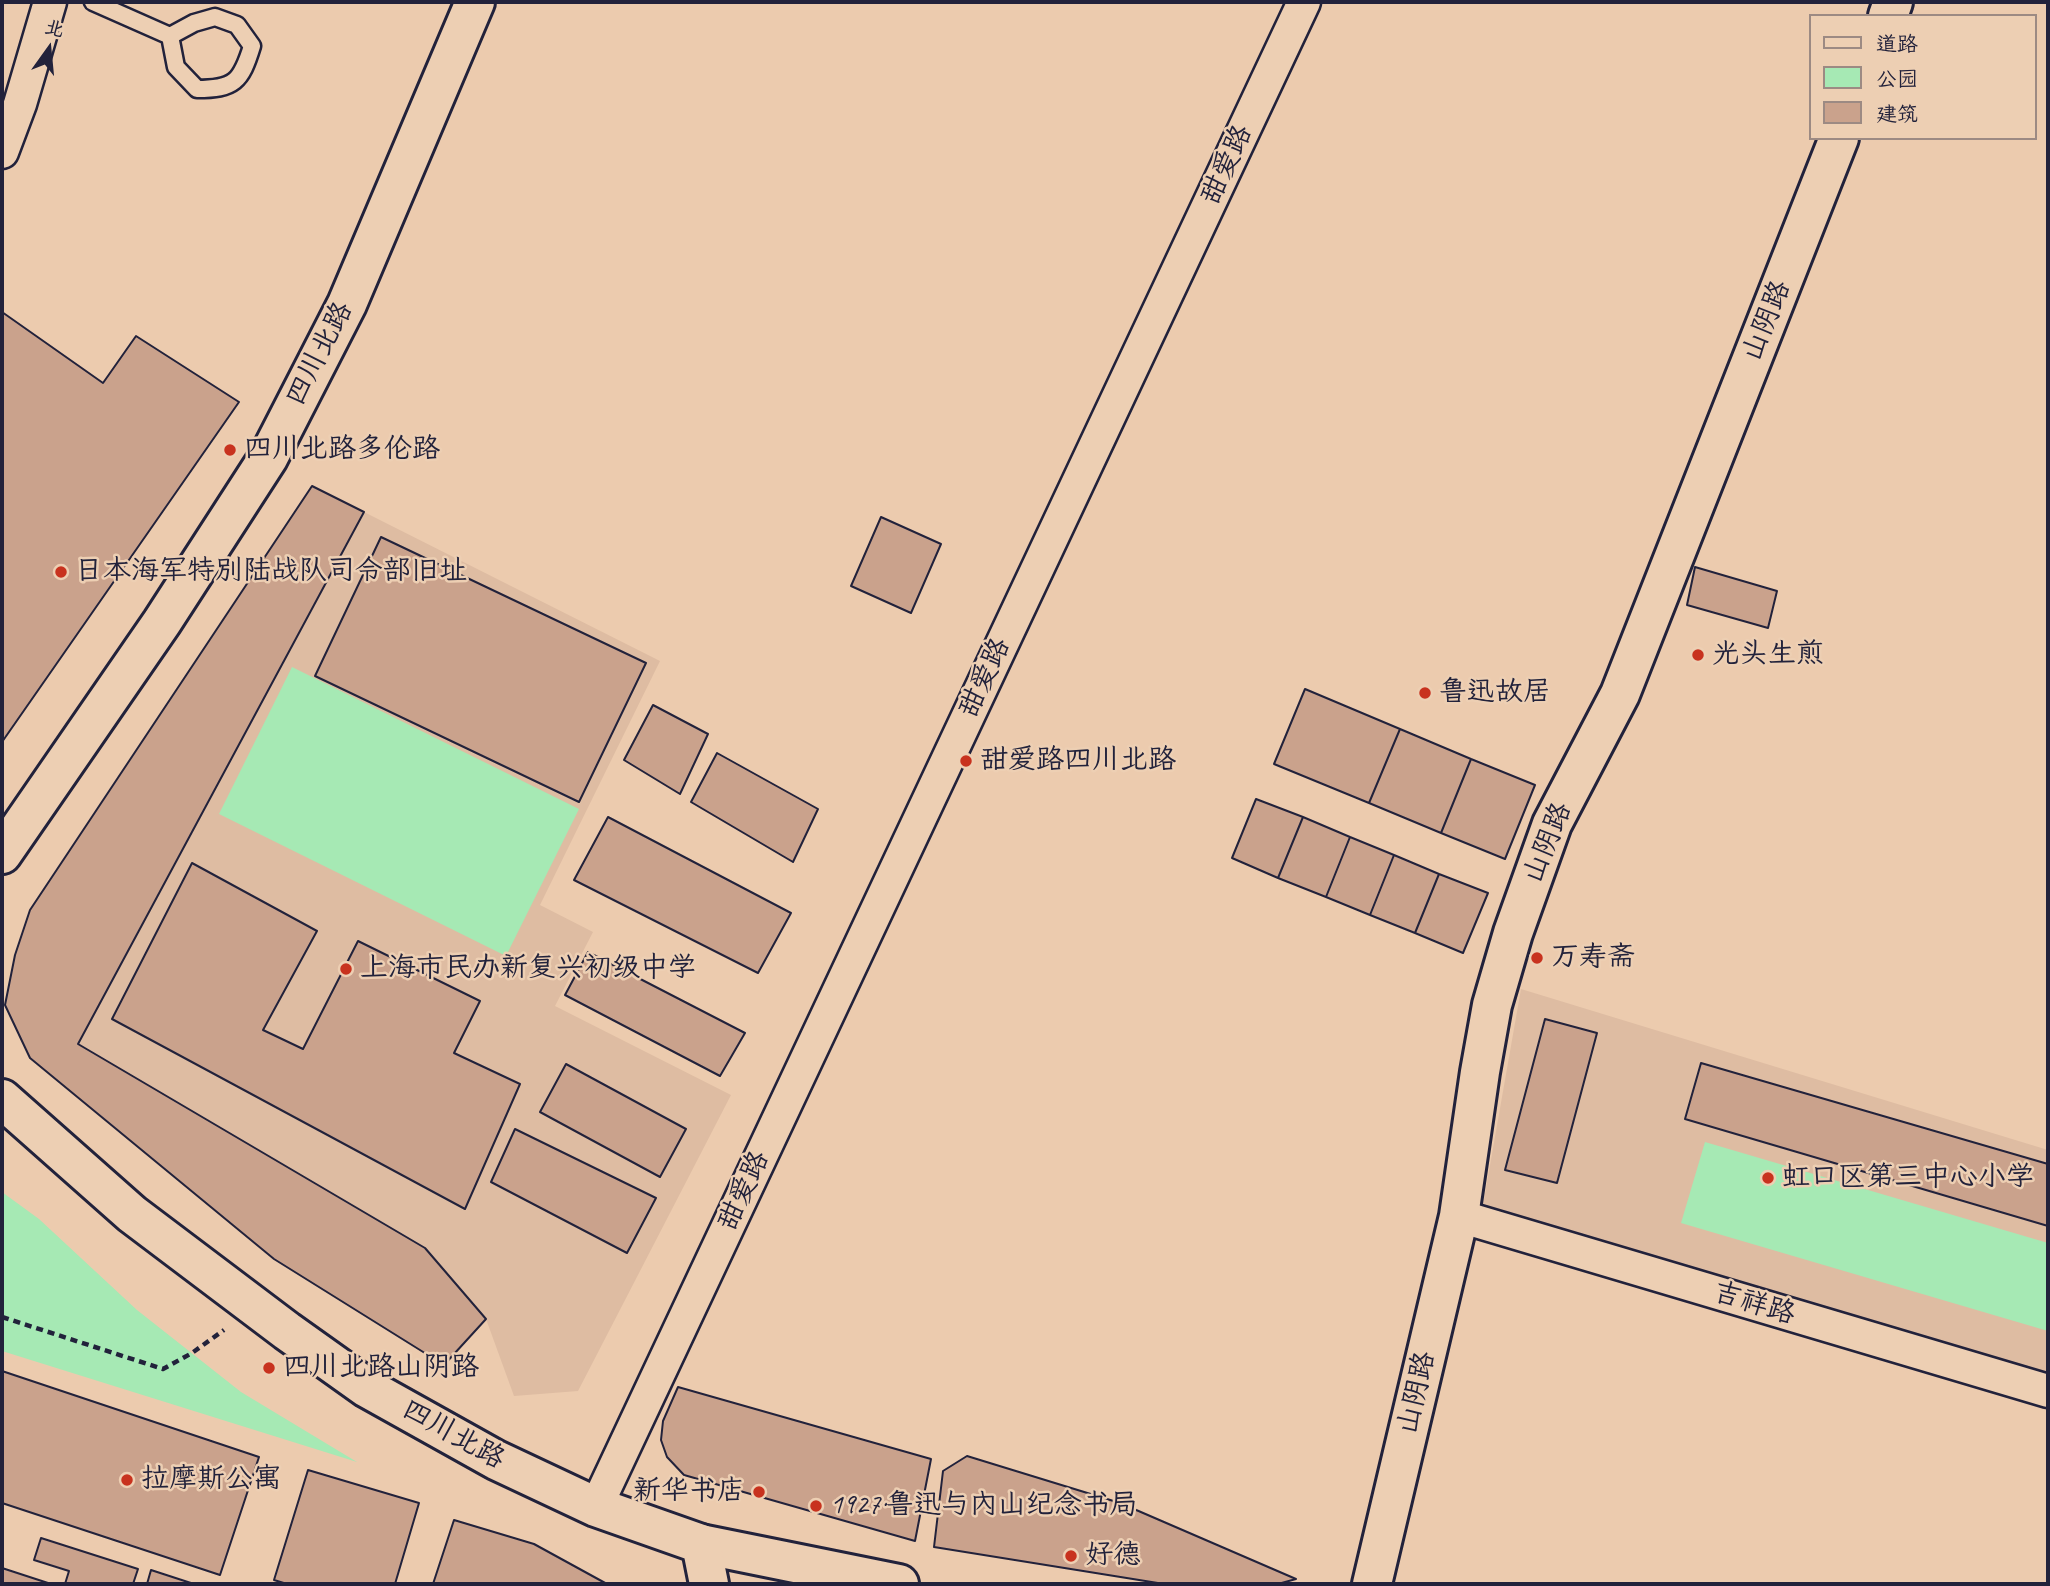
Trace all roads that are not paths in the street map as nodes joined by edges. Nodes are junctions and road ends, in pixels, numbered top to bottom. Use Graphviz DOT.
graph roads {
  1 [pos="50,2"];
  2 [pos="93,2"];
  3 [pos="475,2"];
  4 [pos="1304,2"];
  5 [pos="170,36"];
  6 [pos="1838,140"];
  7 [pos="2,152"];
  8 [pos="2,854"];
  9 [pos="2,1099"];
  10 [pos="1459,1216"];
  11 [pos="2048,1391"];
  12 [pos="596,1507"];
  13 [pos="701,1544"];
  14 [pos="709,1584"];
  15 [pos="899,1584"];
  16 [pos="1372,1584"];
  1 -- 7 [label="street"];
  2 -- 5 [label="lane"];
  3 -- 8 [label="main road, 四川北路"];
  4 -- 12 [label="street, 甜爱路"];
  5 -- 5 [label="lane"];
  6 -- 10 [label="main road, 山阴路"];
  9 -- 12 [label="main road, 四川北路"];
  10 -- 11 [label="street, 吉祥路"];
  10 -- 16 [label="main road, 山阴路"];
  12 -- 13 [label="main road, 四川北路"];
  13 -- 14 [label="main road"];
  13 -- 15 [label="main road"];
}
